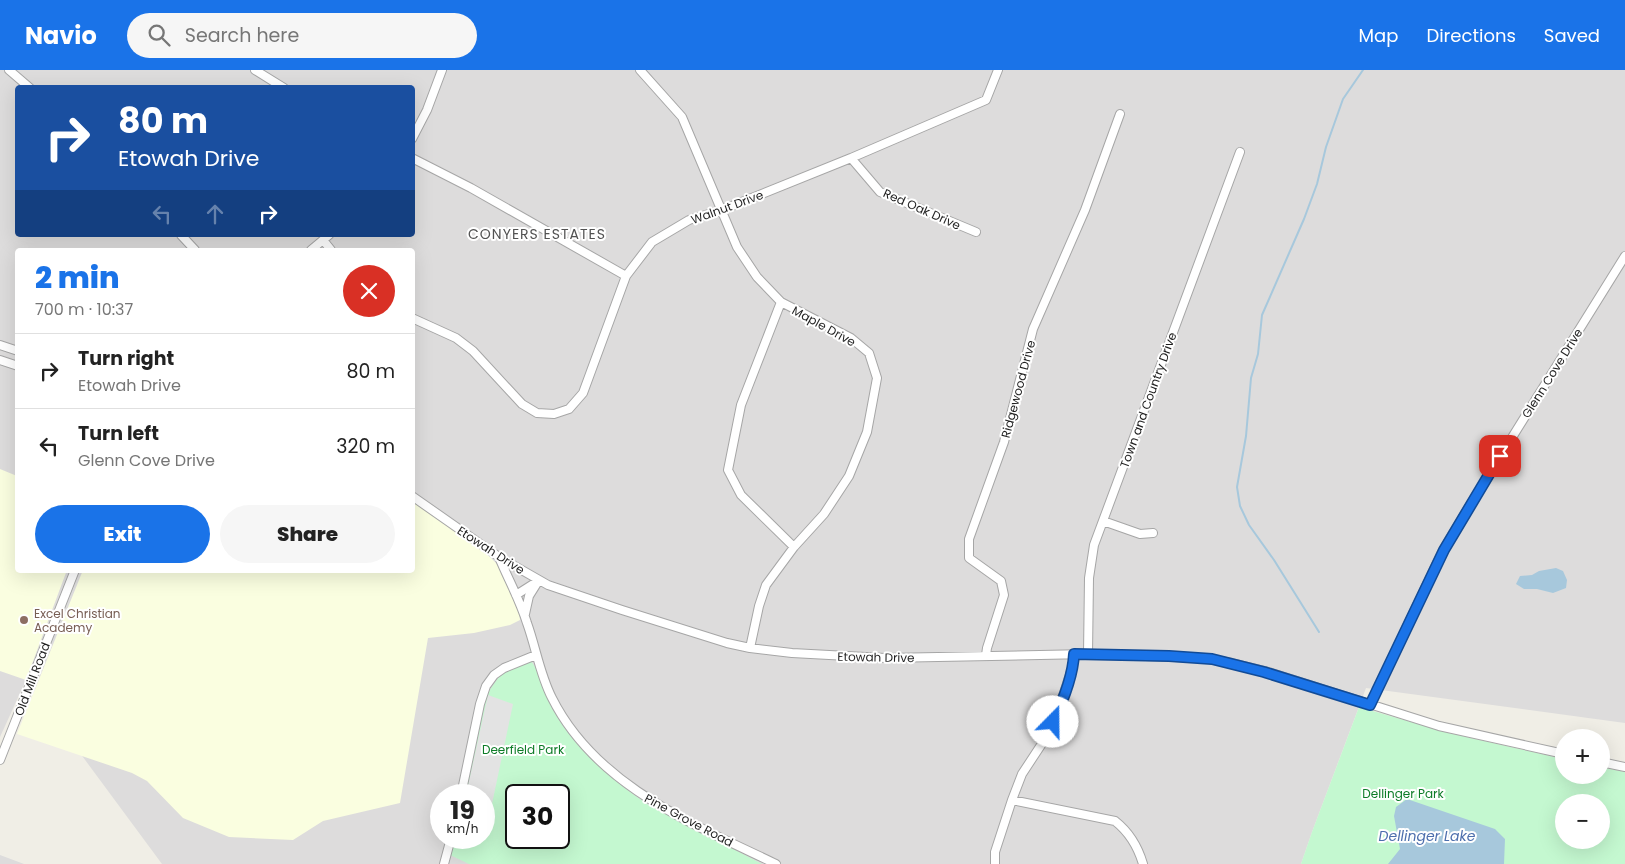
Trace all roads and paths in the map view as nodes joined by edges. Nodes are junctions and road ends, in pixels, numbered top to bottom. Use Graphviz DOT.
graph roads {
  1 [pos="9,70"];
  2 [pos="255,70"];
  3 [pos="442,70"];
  4 [pos="640,70"];
  5 [pos="998,70"];
  6 [pos="26,85"];
  7 [pos="279,85"];
  8 [pos="1120,114"];
  9 [pos="415,133"];
  10 [pos="1240,152"];
  11 [pos="851,158"];
  12 [pos="415,160"];
  13 [pos="722,210"];
  14 [pos="976,232"];
  15 [pos="183,237"];
  16 [pos="326,238"];
  17 [pos="193,248"];
  18 [pos="314,248"];
  19 [pos="1625,256"];
  20 [pos="626,276"];
  21 [pos="781,302"];
  22 [pos="415,319"];
  23 [pos="0,345"];
  24 [pos="15,350"];
  25 [pos="0,360"];
  26 [pos="15,365"];
  27 [pos="415,498"];
  28 [pos="1103,521"];
  29 [pos="1153,533"];
  30 [pos="794,547"];
  31 [pos="499,557"];
  32 [pos="74,573"];
  33 [pos="539,580"];
  34 [pos="516,594"];
  35 [pos="525,616"];
  36 [pos="750,648"];
  37 [pos="1074,654"];
  38 [pos="1088,654"];
  39 [pos="536,655"];
  40 [pos="986,655"];
  41 [pos="1370,705"];
  42 [pos="1555,752"];
  43 [pos="0,760"];
  44 [pos="1610,764"];
  45 [pos="1625,767"];
  46 [pos="463,784"];
  47 [pos="1012,800"];
  48 [pos="448,849"];
  49 [pos="444,864"];
  50 [pos="776,864"];
  51 [pos="995,864"];
  52 [pos="1143,864"];
  1 -- 6 [label="street"];
  2 -- 7 [label="street"];
  3 -- 9 [label="street"];
  4 -- 13 [label="street, Maple Drive"];
  5 -- 11 [label="street, Walnut Drive"];
  8 -- 40 [label="street, Ridgewood Drive"];
  10 -- 28 [label="street, Town and Country Drive"];
  11 -- 13 [label="street, Walnut Drive"];
  11 -- 14 [label="street, Red Oak Drive"];
  12 -- 20 [label="street"];
  13 -- 20 [label="street, Walnut Drive"];
  13 -- 21 [label="street, Maple Drive"];
  15 -- 17 [label="street"];
  16 -- 18 [label="street"];
  19 -- 41 [label="street, Glenn Cove Drive"];
  20 -- 22 [label="street, Walnut Drive"];
  21 -- 30 [label="street"];
  21 -- 30 [label="street, Maple Drive"];
  23 -- 24 [label="street"];
  25 -- 26 [label="street"];
  27 -- 31 [label="street, Etowah Drive"];
  28 -- 29 [label="street"];
  28 -- 38 [label="street, Town and Country Drive"];
  30 -- 36 [label="street, Maple Drive"];
  31 -- 33 [label="street, Etowah Drive"];
  31 -- 34 [label="street, Pine Grove Road"];
  32 -- 43 [label="street, Old Mill Road"];
  33 -- 34 [label="street"];
  33 -- 35 [label="street"];
  33 -- 36 [label="street, Etowah Drive"];
  34 -- 35 [label="street, Pine Grove Road"];
  35 -- 39 [label="street, Pine Grove Road"];
  36 -- 40 [label="street, Etowah Drive"];
  37 -- 38 [label="street, Etowah Drive"];
  37 -- 40 [label="street, Etowah Drive"];
  37 -- 47 [label="street"];
  38 -- 41 [label="street, Etowah Drive"];
  39 -- 46 [label="street"];
  39 -- 50 [label="street, Pine Grove Road"];
  41 -- 42 [label="street, Etowah Drive"];
  44 -- 45 [label="street"];
  47 -- 51 [label="street"];
  47 -- 52 [label="street"];
  48 -- 49 [label="street"];
}
